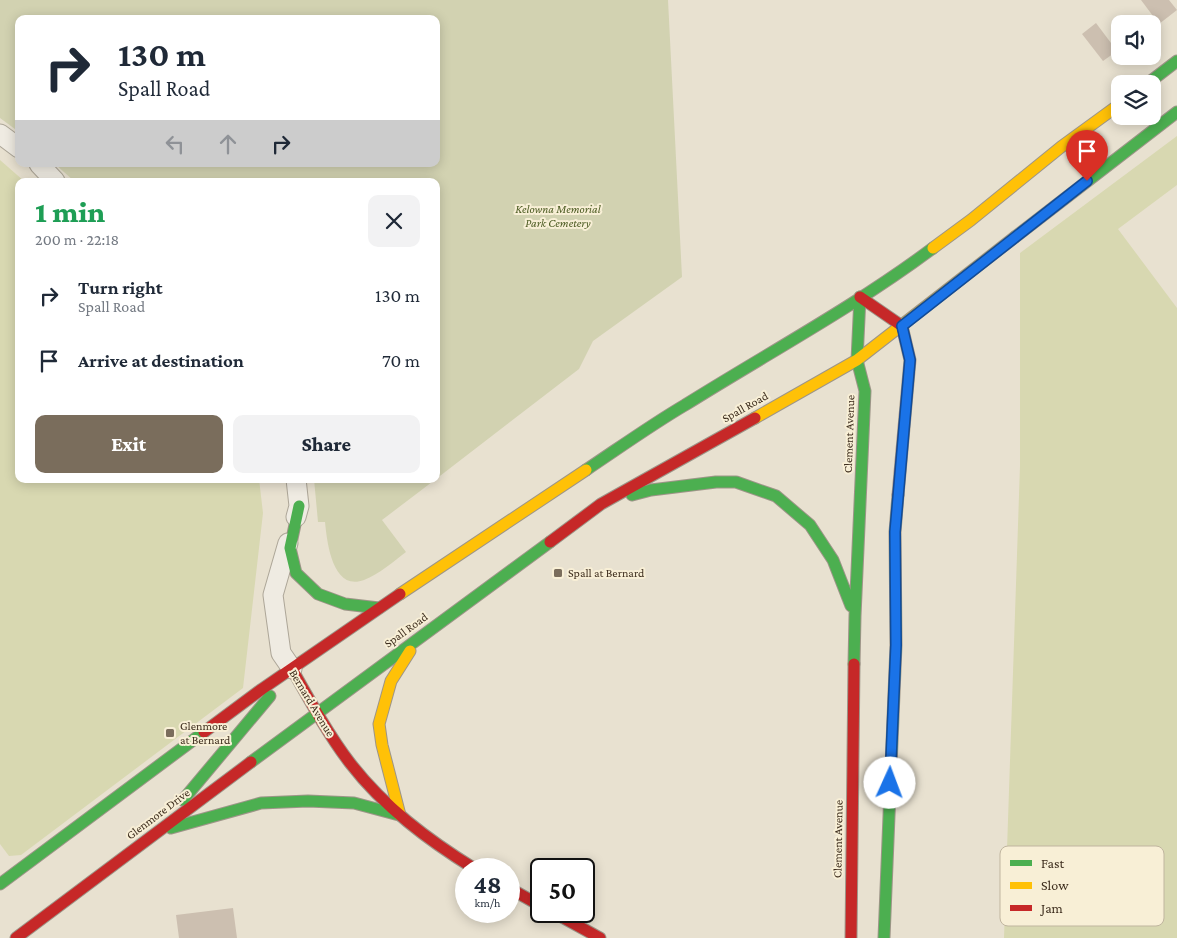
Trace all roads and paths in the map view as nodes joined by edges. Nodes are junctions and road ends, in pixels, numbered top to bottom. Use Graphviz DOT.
graph roads {
  1 [pos="1177,61"];
  2 [pos="1159,75"];
  3 [pos="1111,111"];
  4 [pos="1177,112"];
  5 [pos="0,134"];
  6 [pos="15,145"];
  7 [pos="42,167"];
  8 [pos="52,178"];
  9 [pos="860,296"];
  10 [pos="902,326"];
  11 [pos="858,360"];
  12 [pos="296,483"];
  13 [pos="601,504"];
  14 [pos="299,506"];
  15 [pos="379,608"];
  16 [pos="855,616"];
  17 [pos="419,637"];
  18 [pos="292,669"];
  19 [pos="317,713"];
  20 [pos="400,816"];
  21 [pos="157,832"];
  22 [pos="457,858"];
  23 [pos="0,884"];
  24 [pos="573,923"];
  25 [pos="16,938"];
  26 [pos="600,938"];
  27 [pos="851,938"];
  28 [pos="884,938"];
  1 -- 2 [label="main road"];
  3 -- 9 [label="main road"];
  4 -- 10 [label="main road, Spall Road"];
  5 -- 6 [label="street"];
  7 -- 8 [label="street"];
  9 -- 10 [label="main road"];
  9 -- 11 [label="main road, Clement Avenue"];
  9 -- 15 [label="main road"];
  10 -- 11 [label="main road, Spall Road"];
  10 -- 28 [label="main road"];
  11 -- 13 [label="main road, Spall Road"];
  11 -- 16 [label="main road, Clement Avenue"];
  12 -- 14 [label="street, Bernard Avenue"];
  13 -- 16 [label="main road"];
  13 -- 17 [label="main road, Spall Road"];
  14 -- 15 [label="main road"];
  14 -- 18 [label="street, Bernard Avenue"];
  15 -- 18 [label="main road"];
  16 -- 27 [label="main road, Clement Avenue"];
  17 -- 19 [label="main road, Spall Road"];
  17 -- 20 [label="main road"];
  18 -- 19 [label="main road, Bernard Avenue"];
  18 -- 21 [label="main road"];
  18 -- 23 [label="main road"];
  19 -- 20 [label="main road, Bernard Avenue"];
  19 -- 21 [label="main road, Glenmore Drive"];
  20 -- 21 [label="main road"];
  20 -- 22 [label="main road, Bernard Avenue"];
  21 -- 25 [label="main road, Glenmore Drive"];
  24 -- 26 [label="main road"];
}
